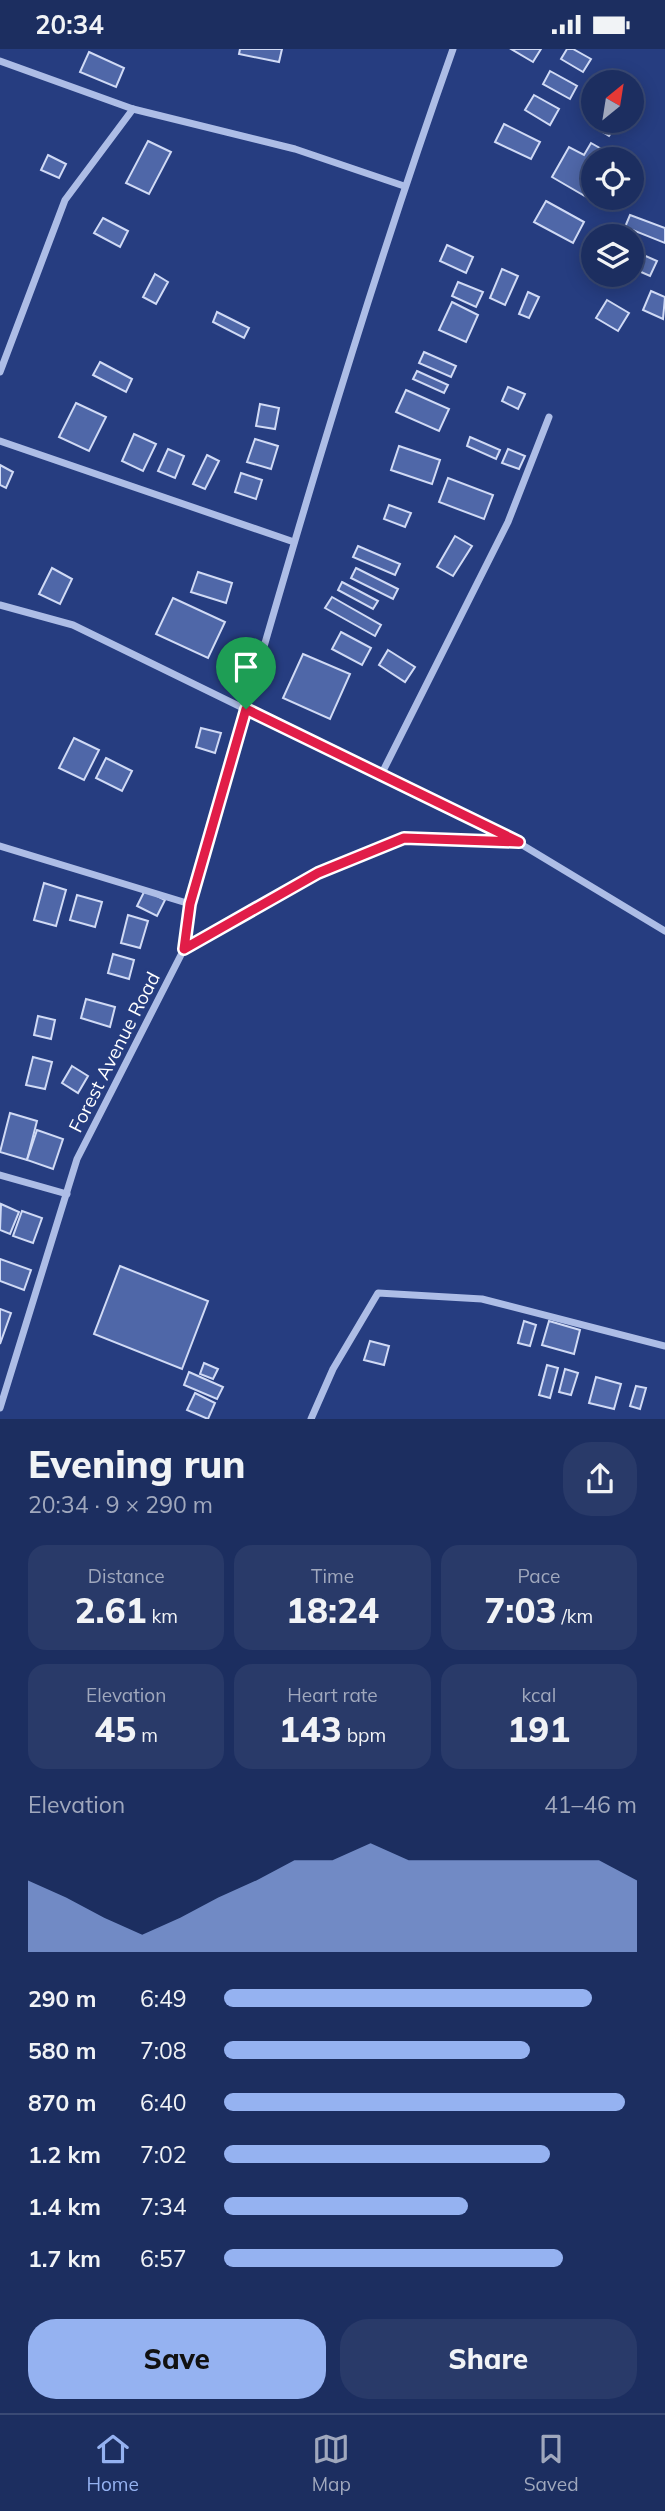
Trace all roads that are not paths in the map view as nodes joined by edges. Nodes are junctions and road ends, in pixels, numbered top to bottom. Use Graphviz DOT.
graph roads {
  1 [pos="453,49"];
  2 [pos="0,61"];
  3 [pos="133,109"];
  4 [pos="404,186"];
  5 [pos="0,372"];
  6 [pos="549,417"];
  7 [pos="0,441"];
  8 [pos="293,542"];
  9 [pos="0,605"];
  10 [pos="246,709"];
  11 [pos="381,775"];
  12 [pos="519,842"];
  13 [pos="0,846"];
  14 [pos="190,904"];
  15 [pos="665,931"];
  16 [pos="184,949"];
  17 [pos="0,1175"];
  18 [pos="66,1194"];
  19 [pos="665,1346"];
  20 [pos="0,1408"];
  21 [pos="311,1419"];
  1 -- 4 [label="street, Forest Avenue Road"];
  2 -- 3 [label="street"];
  3 -- 4 [label="street"];
  3 -- 5 [label="street"];
  4 -- 8 [label="street, Forest Avenue Road"];
  6 -- 11 [label="street"];
  7 -- 8 [label="street"];
  8 -- 10 [label="street, Forest Avenue Road"];
  9 -- 10 [label="street"];
  10 -- 11 [label="street"];
  10 -- 14 [label="street, Forest Avenue Road"];
  11 -- 12 [label="street"];
  12 -- 15 [label="street"];
  12 -- 16 [label="street"];
  13 -- 14 [label="street"];
  14 -- 16 [label="street, Forest Avenue Road"];
  16 -- 18 [label="street, Forest Avenue Road"];
  17 -- 18 [label="street"];
  18 -- 20 [label="street, Forest Avenue Road"];
  19 -- 21 [label="street"];
}
